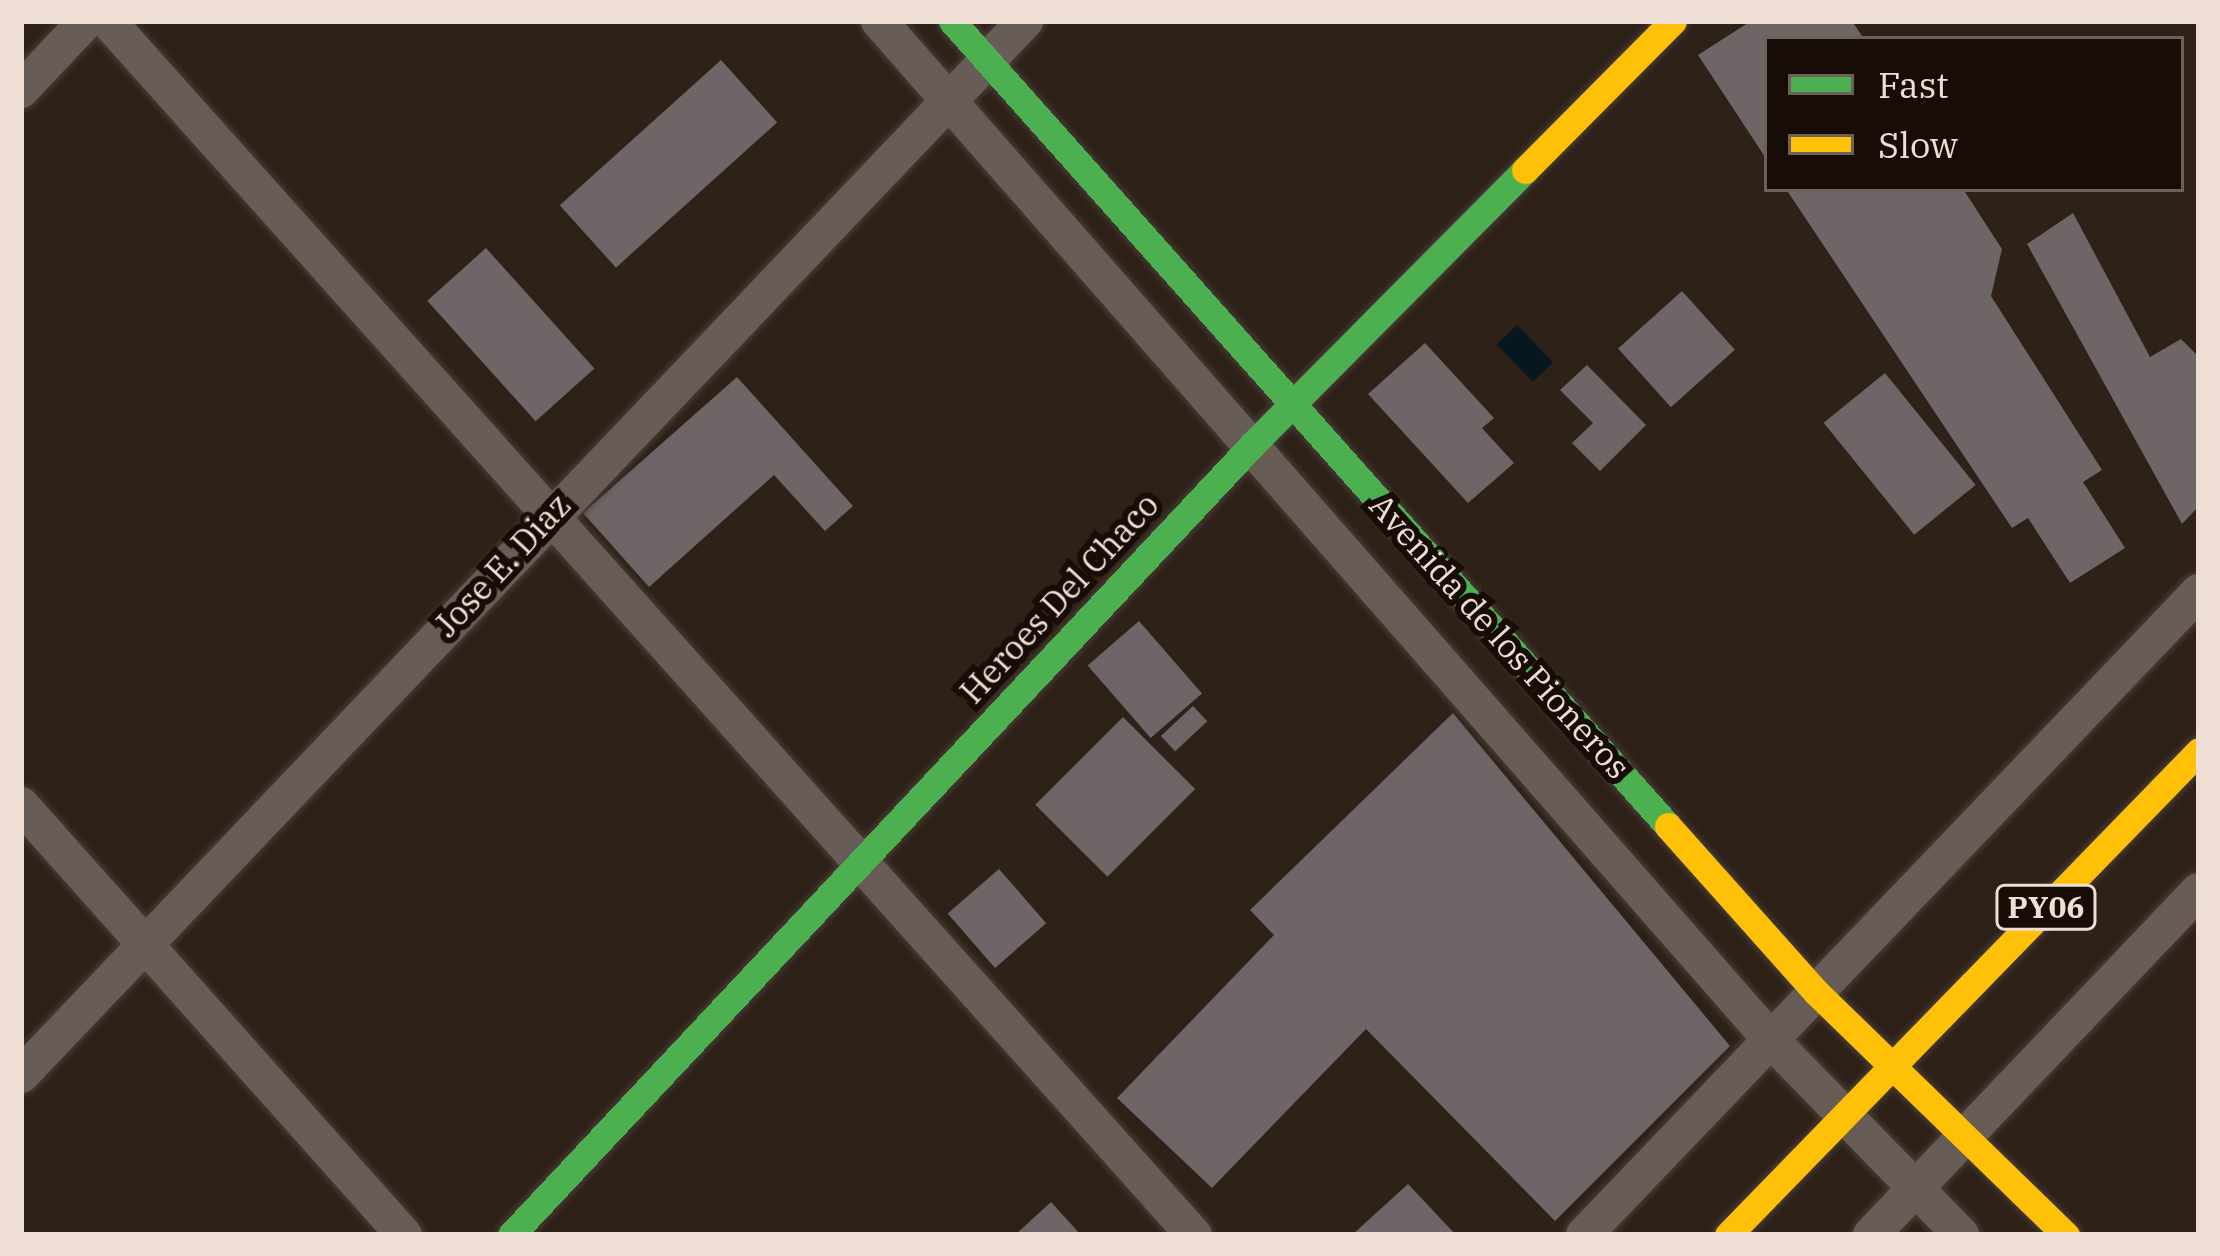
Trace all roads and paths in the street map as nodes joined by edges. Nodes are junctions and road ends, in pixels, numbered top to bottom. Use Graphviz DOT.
graph roads {
  1 [pos="86,21"];
  2 [pos="108,21"];
  3 [pos="879,21"];
  4 [pos="952,21"];
  5 [pos="1025,21"];
  6 [pos="1672,21"];
  7 [pos="986,59"];
  8 [pos="21,90"];
  9 [pos="947,95"];
  10 [pos="1293,403"];
  11 [pos="1252,445"];
  12 [pos="549,514"];
  13 [pos="2199,592"];
  14 [pos="2199,751"];
  15 [pos="21,805"];
  16 [pos="860,862"];
  17 [pos="2199,890"];
  18 [pos="146,945"];
  19 [pos="1816,992"];
  20 [pos="1772,1041"];
  21 [pos="1892,1063"];
  22 [pos="21,1075"];
  23 [pos="1840,1117"];
  24 [pos="1965,1136"];
  25 [pos="1914,1190"];
  26 [pos="404,1235"];
  27 [pos="511,1235"];
  28 [pos="1194,1235"];
  29 [pos="1584,1235"];
  30 [pos="1728,1235"];
  31 [pos="1871,1235"];
  32 [pos="1961,1235"];
  33 [pos="2066,1235"];
  1 -- 8 [label="street"];
  2 -- 12 [label="street"];
  3 -- 9 [label="street, Avenida de los Pioneros"];
  4 -- 7 [label="main road, Avenida de los Pioneros"];
  5 -- 7 [label="street, Jose E. Diaz"];
  6 -- 10 [label="main road, Heroes Del Chaco"];
  7 -- 9 [label="street, Jose E. Diaz"];
  7 -- 10 [label="main road, Avenida de los Pioneros"];
  9 -- 11 [label="street, Avenida de los Pioneros"];
  9 -- 12 [label="street, Jose E. Diaz"];
  10 -- 11 [label="main road, Heroes Del Chaco"];
  10 -- 19 [label="main road, Avenida de los Pioneros"];
  11 -- 16 [label="main road, Heroes Del Chaco"];
  11 -- 20 [label="street, Avenida de los Pioneros"];
  12 -- 16 [label="street"];
  12 -- 18 [label="street, Jose E. Diaz"];
  13 -- 19 [label="street"];
  14 -- 21 [label="main road, PY06"];
  15 -- 18 [label="street"];
  16 -- 27 [label="main road, Heroes Del Chaco"];
  16 -- 28 [label="street"];
  17 -- 24 [label="street"];
  18 -- 22 [label="street, Jose E. Diaz"];
  18 -- 26 [label="street"];
  19 -- 20 [label="street"];
  19 -- 21 [label="main road, Avenida de los Pioneros"];
  20 -- 23 [label="street, Avenida de los Pioneros"];
  20 -- 29 [label="street"];
  21 -- 23 [label="main road, PY06"];
  21 -- 24 [label="main road, Avenida de los Pioneros"];
  23 -- 25 [label="street, Avenida de los Pioneros"];
  23 -- 30 [label="main road, PY06"];
  24 -- 25 [label="street"];
  24 -- 33 [label="main road, Avenida de los Pioneros"];
  25 -- 31 [label="street"];
  25 -- 32 [label="street, Avenida de los Pioneros"];
}
